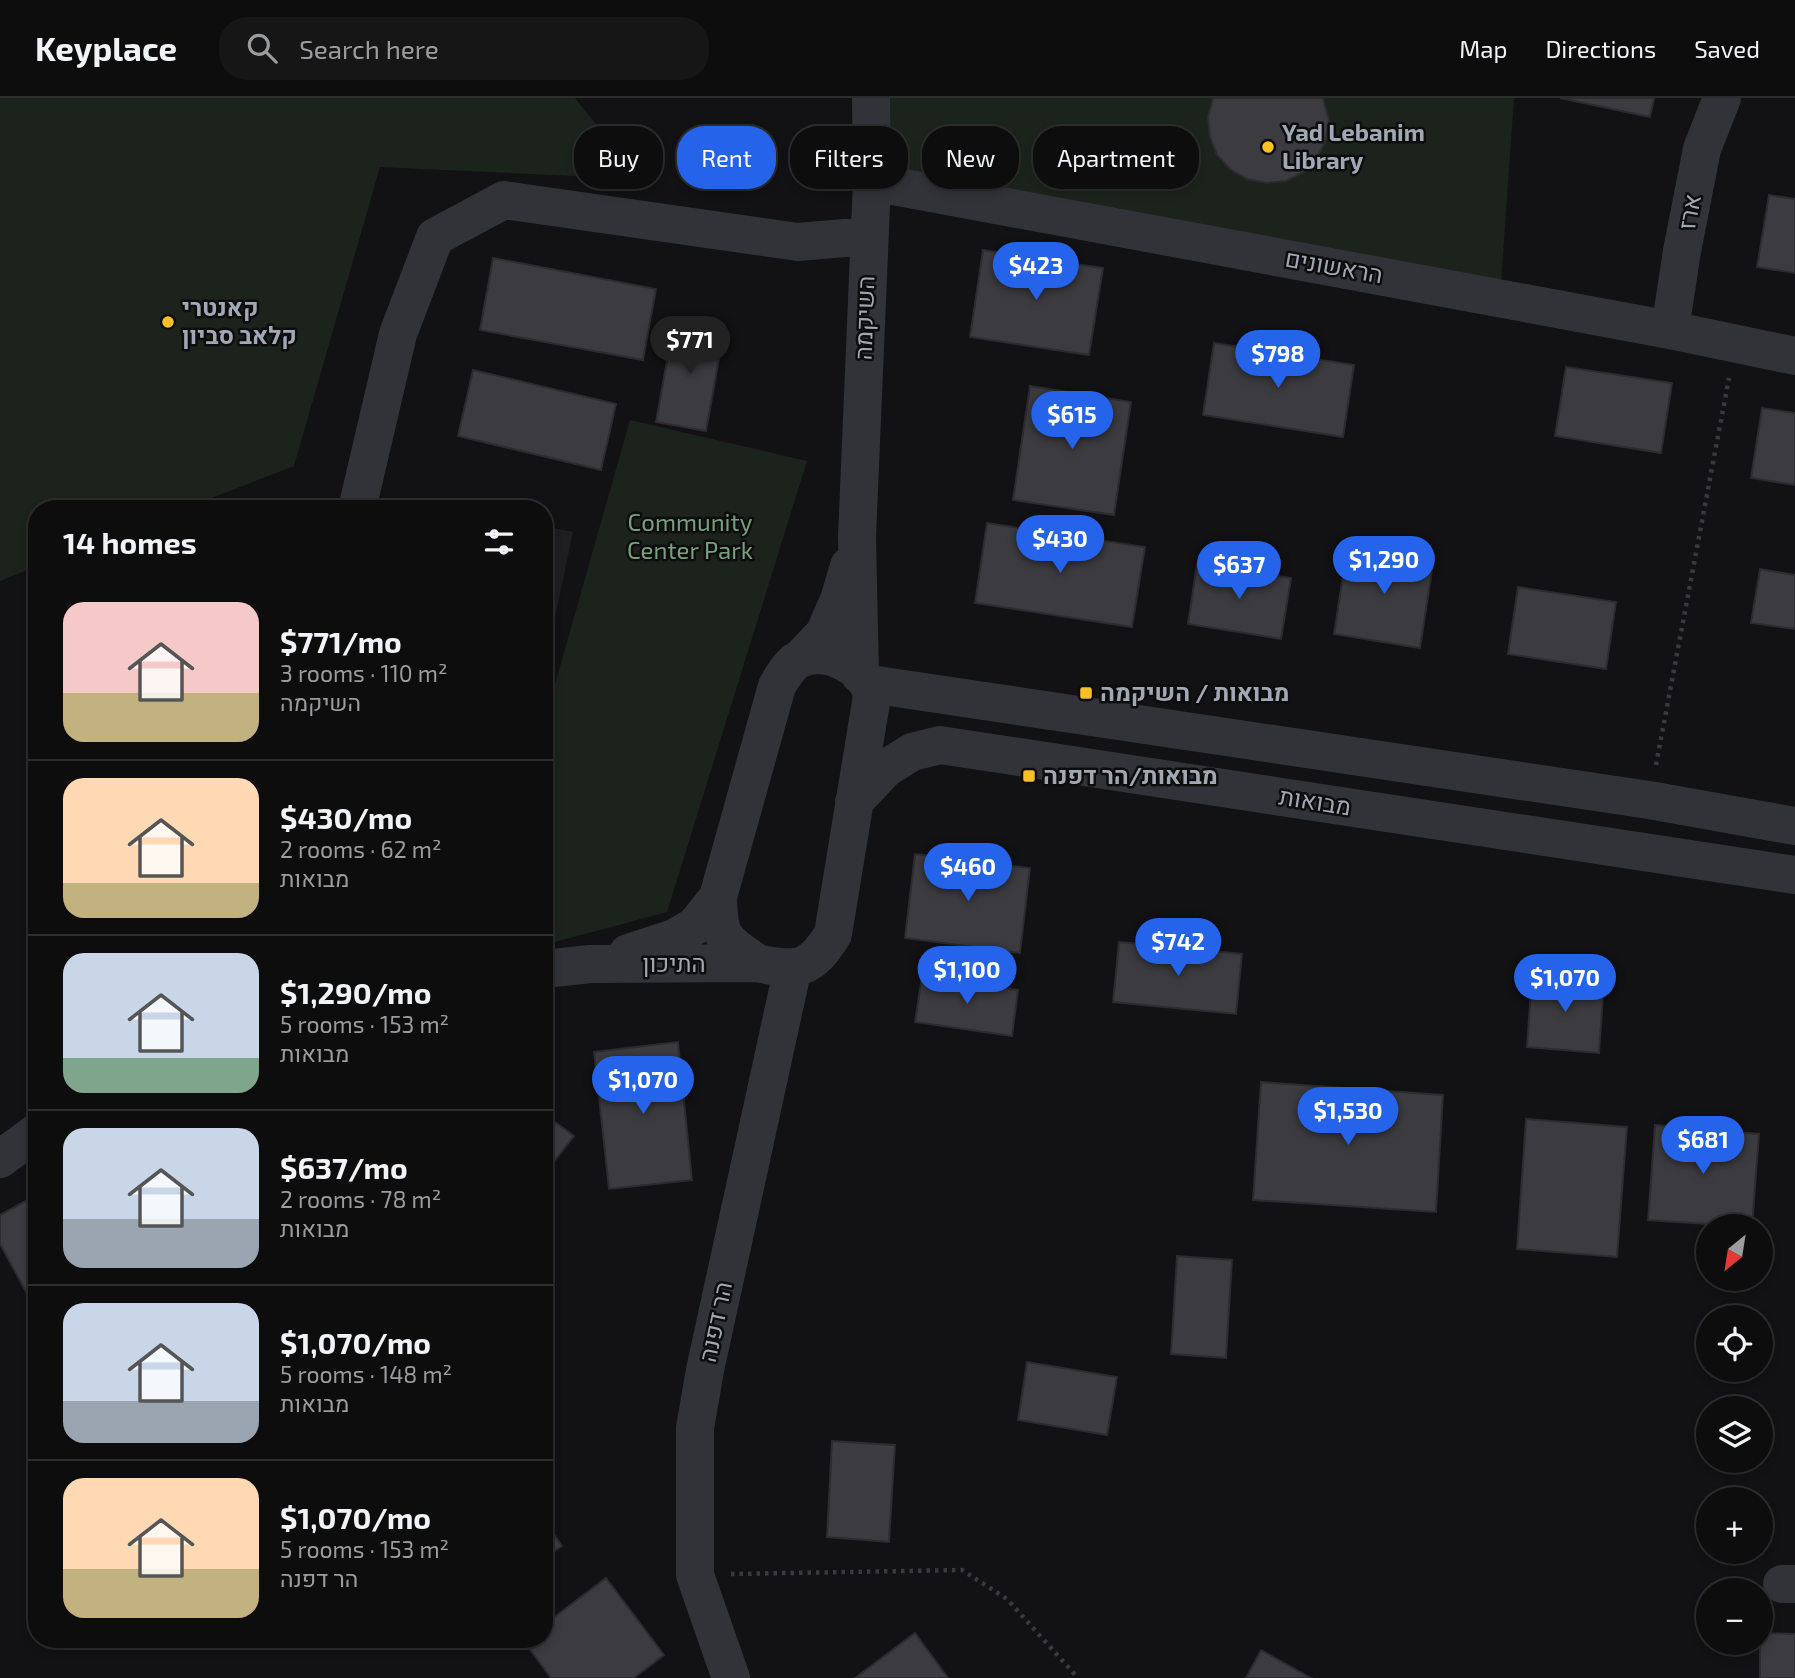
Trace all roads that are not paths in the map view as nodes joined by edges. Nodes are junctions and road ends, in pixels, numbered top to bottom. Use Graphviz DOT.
graph roads {
  1 [pos="871,98"];
  2 [pos="1722,98"];
  3 [pos="871,126"];
  4 [pos="871,189"];
  5 [pos="908,189"];
  6 [pos="868,236"];
  7 [pos="1670,330"];
  8 [pos="1795,356"];
  9 [pos="359,500"];
  10 [pos="857,537"];
  11 [pos="801,658"];
  12 [pos="865,680"];
  13 [pos="854,802"];
  14 [pos="1795,826"];
  15 [pos="1795,875"];
  16 [pos="718,897"];
  17 [pos="590,964"];
  18 [pos="775,965"];
  19 [pos="553,968"];
  20 [pos="28,1139"];
  21 [pos="0,1159"];
  22 [pos="731,1678"];
  1 -- 3 [label="street, השיקמה"];
  2 -- 7 [label="street, ארז"];
  4 -- 6 [label="street, השיקמה"];
  5 -- 7 [label="street, הראשונים"];
  6 -- 9 [label="street"];
  6 -- 10 [label="street, השיקמה"];
  7 -- 8 [label="street, הראשונים"];
  10 -- 11 [label="street, השיקמה"];
  10 -- 12 [label="street, השיקמה"];
  11 -- 12 [label="street"];
  11 -- 16 [label="street, השיקמה"];
  12 -- 13 [label="street, השיקמה"];
  12 -- 14 [label="street, מבואות"];
  13 -- 15 [label="street, מבואות"];
  13 -- 18 [label="street, השיקמה"];
  16 -- 17 [label="street, התיכון"];
  16 -- 18 [label="street"];
  17 -- 18 [label="street, התיכון"];
  17 -- 19 [label="street, התיכון"];
  18 -- 22 [label="street, הר דפנה"];
  20 -- 21 [label="street"];
}
